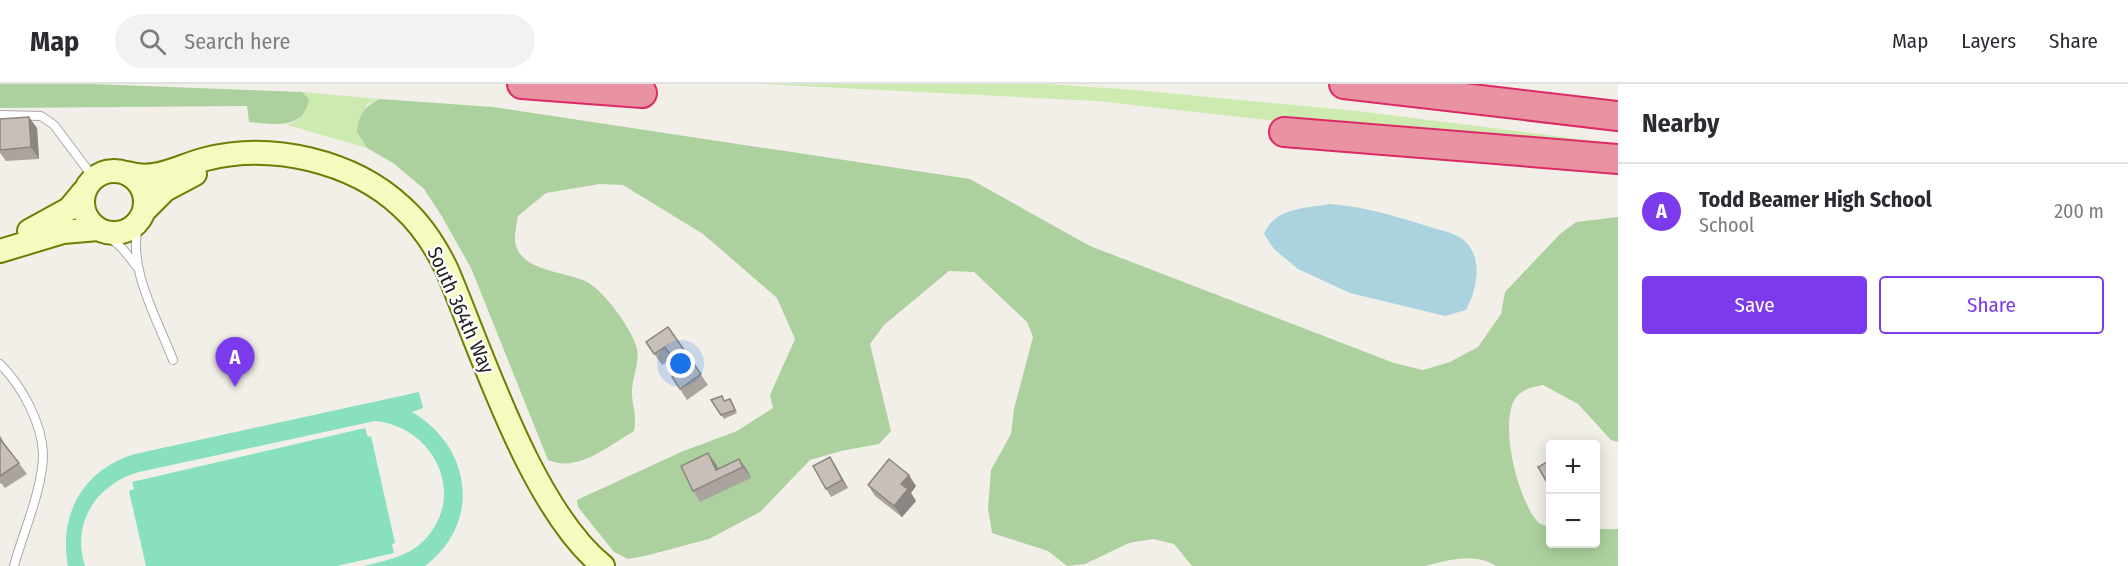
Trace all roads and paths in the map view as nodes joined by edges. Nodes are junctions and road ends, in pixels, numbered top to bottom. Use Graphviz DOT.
graph roads {
  1 [pos="522,84"];
  2 [pos="1344,84"];
  3 [pos="642,93"];
  4 [pos="0,115"];
  5 [pos="1618,116"];
  6 [pos="1284,132"];
  7 [pos="240,154"];
  8 [pos="1618,159"];
  9 [pos="127,173"];
  10 [pos="88,185"];
  11 [pos="141,216"];
  12 [pos="100,230"];
  13 [pos="0,246"];
  14 [pos="0,250"];
  15 [pos="137,267"];
  16 [pos="172,360"];
  17 [pos="0,364"];
  18 [pos="14,566"];
  19 [pos="603,566"];
  1 -- 3 [label="highway"];
  2 -- 5 [label="highway"];
  4 -- 10 [label="lane"];
  6 -- 8 [label="highway"];
  7 -- 9 [label="street, South 364th Way"];
  7 -- 11 [label="street, South 364th Way"];
  7 -- 19 [label="street, South 364th Way"];
  9 -- 10 [label="street"];
  9 -- 11 [label="street"];
  10 -- 12 [label="street"];
  10 -- 13 [label="street"];
  11 -- 12 [label="street"];
  11 -- 15 [label="lane"];
  12 -- 14 [label="street"];
  12 -- 15 [label="lane"];
  15 -- 16 [label="lane"];
  17 -- 18 [label="lane"];
}
